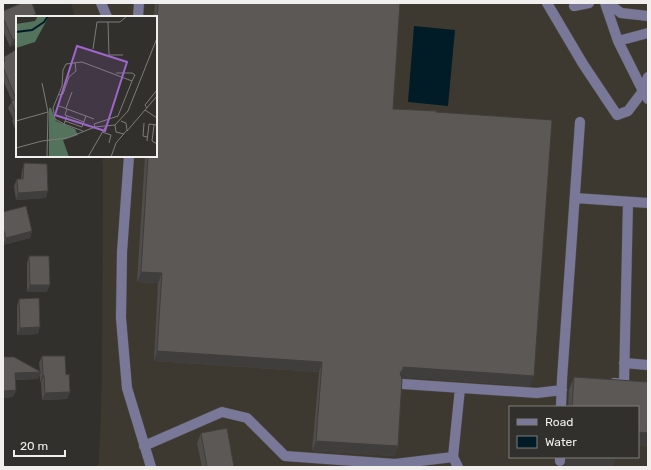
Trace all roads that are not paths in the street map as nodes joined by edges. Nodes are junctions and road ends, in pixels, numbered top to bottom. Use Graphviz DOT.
graph roads {
  1 [pos="101,3"];
  2 [pos="139,3"];
  3 [pos="547,3"];
  4 [pos="588,3"];
  5 [pos="606,3"];
  6 [pos="574,6"];
  7 [pos="107,16"];
  8 [pos="138,16"];
  9 [pos="648,16"];
  10 [pos="648,33"];
  11 [pos="618,41"];
  12 [pos="648,77"];
  13 [pos="645,95"];
  14 [pos="580,122"];
  15 [pos="128,157"];
  16 [pos="575,198"];
  17 [pos="628,202"];
  18 [pos="648,203"];
  19 [pos="624,363"];
  20 [pos="648,365"];
  21 [pos="601,382"];
  22 [pos="403,384"];
  23 [pos="460,388"];
  24 [pos="562,390"];
  25 [pos="562,406"];
  26 [pos="144,446"];
  27 [pos="453,457"];
  28 [pos="151,467"];
  29 [pos="458,467"];
  1 -- 7 [label="street"];
  2 -- 8 [label="street"];
  3 -- 13 [label="street"];
  4 -- 6 [label="street"];
  5 -- 9 [label="street"];
  5 -- 11 [label="street"];
  10 -- 11 [label="street"];
  11 -- 13 [label="street"];
  12 -- 13 [label="street"];
  14 -- 16 [label="street"];
  15 -- 26 [label="street"];
  16 -- 17 [label="street"];
  16 -- 24 [label="street"];
  17 -- 18 [label="street"];
  17 -- 19 [label="street"];
  19 -- 20 [label="street"];
  19 -- 21 [label="street"];
  22 -- 23 [label="street"];
  23 -- 24 [label="street"];
  23 -- 27 [label="street"];
  24 -- 25 [label="street"];
  26 -- 27 [label="street"];
  26 -- 28 [label="street"];
  27 -- 29 [label="street"];
}
